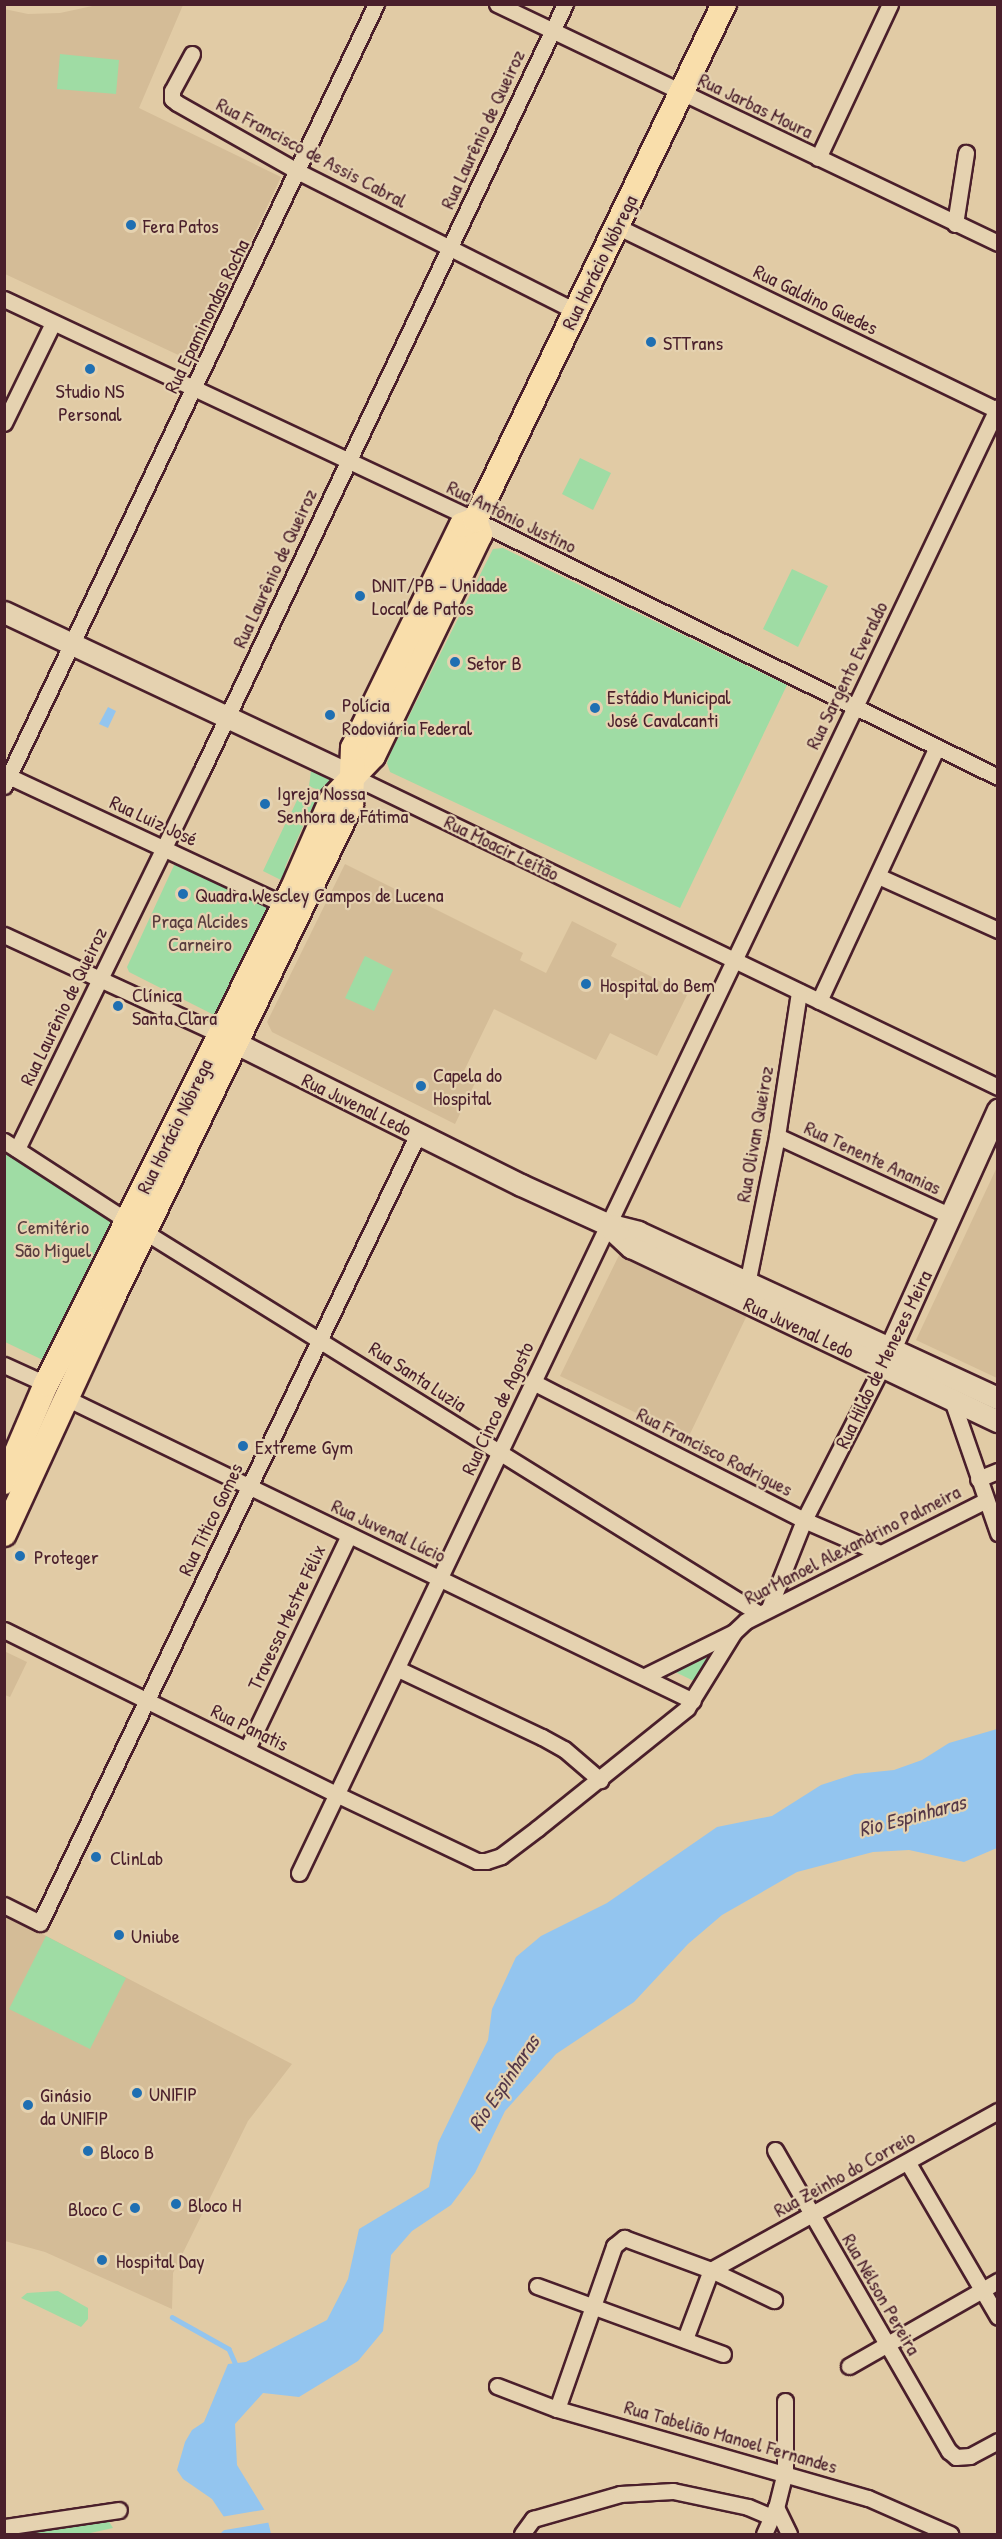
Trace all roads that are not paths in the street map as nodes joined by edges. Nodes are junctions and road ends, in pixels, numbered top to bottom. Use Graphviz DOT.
graph roads {
  1 [pos="376,4"];
  2 [pos="497,4"];
  3 [pos="565,4"];
  4 [pos="724,4"];
  5 [pos="890,4"];
  6 [pos="551,32"];
  7 [pos="192,54"];
  8 [pos="680,91"];
  9 [pos="966,153"];
  10 [pos="818,158"];
  11 [pos="299,172"];
  12 [pos="955,224"];
  13 [pos="616,226"];
  14 [pos="998,243"];
  15 [pos="449,247"];
  16 [pos="4,299"];
  17 [pos="575,311"];
  18 [pos="53,323"];
  19 [pos="193,390"];
  20 [pos="997,409"];
  21 [pos="4,423"];
  22 [pos="347,461"];
  23 [pos="475,520"];
  24 [pos="4,612"];
  25 [pos="71,645"];
  26 [pos="855,706"];
  27 [pos="227,717"];
  28 [pos="937,747"];
  29 [pos="996,772"];
  30 [pos="352,776"];
  31 [pos="6,778"];
  32 [pos="164,848"];
  33 [pos="878,876"];
  34 [pos="285,905"];
  35 [pos="998,930"];
  36 [pos="4,935"];
  37 [pos="730,960"];
  38 [pos="100,979"];
  39 [pos="799,992"];
  40 [pos="819,1001"];
  41 [pos="234,1041"];
  42 [pos="998,1087"];
  43 [pos="998,1110"];
  44 [pos="418,1134"];
  45 [pos="777,1136"];
  46 [pos="10,1145"];
  47 [pos="951,1216"];
  48 [pos="607,1224"];
  49 [pos="136,1227"];
  50 [pos="747,1284"];
  51 [pos="320,1338"];
  52 [pos="887,1357"];
  53 [pos="4,1365"];
  54 [pos="533,1382"];
  55 [pos="46,1384"];
  56 [pos="66,1398"];
  57 [pos="998,1398"];
  58 [pos="952,1400"];
  59 [pos="998,1421"];
  60 [pos="498,1453"];
  61 [pos="998,1472"];
  62 [pos="978,1479"];
  63 [pos="4,1482"];
  64 [pos="248,1489"];
  65 [pos="985,1501"];
  66 [pos="804,1520"];
  67 [pos="998,1533"];
  68 [pos="4,1534"];
  69 [pos="349,1535"];
  70 [pos="880,1553"];
  71 [pos="442,1578"];
  72 [pos="764,1611"];
  73 [pos="4,1630"];
  74 [pos="734,1632"];
  75 [pos="398,1669"];
  76 [pos="645,1676"];
  77 [pos="147,1700"];
  78 [pos="693,1701"];
  79 [pos="247,1749"];
  80 [pos="600,1780"];
  81 [pos="338,1795"];
  82 [pos="477,1861"];
  83 [pos="299,1873"];
  84 [pos="4,1905"];
  85 [pos="998,2111"];
  86 [pos="775,2150"];
  87 [pos="908,2163"];
  88 [pos="811,2215"];
  89 [pos="711,2270"];
  90 [pos="998,2281"];
  91 [pos="537,2286"];
  92 [pos="982,2289"];
  93 [pos="774,2300"];
  94 [pos="591,2305"];
  95 [pos="998,2317"];
  96 [pos="685,2338"];
  97 [pos="887,2344"];
  98 [pos="723,2354"];
  99 [pos="849,2366"];
  100 [pos="497,2386"];
  101 [pos="785,2401"];
  102 [pos="557,2409"];
  103 [pos="998,2441"];
  104 [pos="785,2472"];
  105 [pos="118,2510"];
  106 [pos="774,2512"];
  107 [pos="4,2527"];
  108 [pos="522,2535"];
  109 [pos="764,2535"];
  110 [pos="789,2535"];
  111 [pos="950,2535"];
  1 -- 11 [label="street, Rua Epaminondas Rocha"];
  2 -- 6 [label="street, Rua Jarbas Moura"];
  3 -- 6 [label="street, Rua Laurênio de Queiroz"];
  4 -- 8 [label="main road, Rua Horácio Nóbrega"];
  5 -- 10 [label="street"];
  6 -- 8 [label="street, Rua Jarbas Moura"];
  6 -- 15 [label="street, Rua Laurênio de Queiroz"];
  7 -- 11 [label="street, Rua Francisco de Assis Cabral"];
  8 -- 10 [label="street, Rua Jarbas Moura"];
  8 -- 13 [label="main road, Rua Horácio Nóbrega"];
  9 -- 12 [label="street"];
  10 -- 12 [label="street, Rua Jarbas Moura"];
  11 -- 15 [label="street, Rua Francisco de Assis Cabral"];
  11 -- 19 [label="street, Rua Epaminondas Rocha"];
  12 -- 14 [label="street, Rua Jarbas Moura"];
  13 -- 17 [label="main road, Rua Horácio Nóbrega"];
  13 -- 20 [label="street, Rua Galdino Guedes"];
  15 -- 17 [label="street, Rua Francisco de Assis Cabral"];
  15 -- 22 [label="street, Rua Laurênio de Queiroz"];
  16 -- 18 [label="street, Rua Antônio Justino"];
  17 -- 23 [label="main road, Rua Horácio Nóbrega"];
  18 -- 19 [label="street, Rua Antônio Justino"];
  18 -- 21 [label="street"];
  19 -- 22 [label="street, Rua Antônio Justino"];
  19 -- 25 [label="street, Rua Epaminondas Rocha"];
  20 -- 26 [label="street, Rua Sargento Everaldo"];
  22 -- 23 [label="street, Rua Antônio Justino"];
  22 -- 27 [label="street, Rua Laurênio de Queiroz"];
  23 -- 26 [label="street, Rua Antônio Justino"];
  23 -- 30 [label="main road, Rua Horácio Nóbrega"];
  24 -- 25 [label="main road, Rua Moacir Leitão"];
  25 -- 27 [label="main road, Rua Moacir Leitão"];
  25 -- 31 [label="street, Rua Epaminondas Rocha"];
  26 -- 28 [label="street, Rua Antônio Justino"];
  26 -- 37 [label="street, Rua Sargento Everaldo"];
  27 -- 30 [label="main road, Rua Moacir Leitão"];
  27 -- 32 [label="street, Rua Laurênio de Queiroz"];
  28 -- 29 [label="street, Rua Antônio Justino"];
  28 -- 33 [label="street"];
  30 -- 34 [label="main road, Rua Horácio Nóbrega"];
  30 -- 37 [label="street, Rua Moacir Leitão"];
  30 -- 41 [label="main road, Rua Horácio Nóbrega"];
  31 -- 32 [label="street, Rua Luiz José"];
  32 -- 34 [label="street, Rua Luiz José"];
  32 -- 38 [label="street, Rua Laurênio de Queiroz"];
  33 -- 35 [label="street"];
  33 -- 40 [label="street"];
  34 -- 41 [label="main road, Rua Horácio Nóbrega"];
  36 -- 38 [label="street"];
  37 -- 39 [label="street, Rua Moacir Leitão"];
  37 -- 48 [label="street, Rua Cinco de Agosto"];
  38 -- 41 [label="street"];
  38 -- 46 [label="street, Rua Laurênio de Queiroz"];
  39 -- 40 [label="street, Rua Moacir Leitão"];
  39 -- 45 [label="street, Rua Olivan Queiroz"];
  40 -- 42 [label="street, Rua Moacir Leitão"];
  41 -- 44 [label="main road, Rua Juvenal Ledo"];
  41 -- 49 [label="main road, Rua Horácio Nóbrega"];
  43 -- 47 [label="main road, Rua Hildo de Menezes Meira"];
  44 -- 48 [label="main road, Rua Juvenal Ledo"];
  44 -- 51 [label="street, Rua Titico Gomes"];
  45 -- 47 [label="street, Rua Tenente Ananias"];
  45 -- 50 [label="street, Rua Olivan Queiroz"];
  46 -- 49 [label="street, Rua Santa Luzia"];
  47 -- 52 [label="main road, Rua Hildo de Menezes Meira"];
  48 -- 50 [label="main road, Rua Juvenal Ledo"];
  48 -- 52 [label="main road, Rua Juvenal Ledo"];
  48 -- 54 [label="street, Rua Cinco de Agosto"];
  49 -- 51 [label="street, Rua Santa Luzia"];
  49 -- 55 [label="main road, Rua Horácio Nóbrega"];
  49 -- 56 [label="main road, Rua Horácio Nóbrega"];
  50 -- 52 [label="main road, Rua Juvenal Ledo"];
  51 -- 60 [label="street, Rua Santa Luzia"];
  51 -- 64 [label="street, Rua Titico Gomes"];
  52 -- 57 [label="main road, Rua Juvenal Ledo"];
  52 -- 58 [label="main road, Rua Juvenal Ledo"];
  52 -- 66 [label="street, Rua Hildo de Menezes Meira"];
  53 -- 55 [label="street"];
  54 -- 60 [label="street, Rua Cinco de Agosto"];
  54 -- 66 [label="street, Rua Francisco Rodrigues"];
  55 -- 63 [label="main road, Rua Horácio Nóbrega"];
  56 -- 64 [label="street, Rua Juvenal Lúcio"];
  56 -- 68 [label="main road, Rua Horácio Nóbrega"];
  58 -- 59 [label="main road, Rua Juvenal Ledo"];
  58 -- 62 [label="street"];
  60 -- 71 [label="street, Rua Cinco de Agosto"];
  60 -- 72 [label="street, Rua Santa Luzia"];
  61 -- 62 [label="street"];
  62 -- 65 [label="street"];
  64 -- 69 [label="street, Rua Juvenal Lúcio"];
  64 -- 77 [label="street, Rua Titico Gomes"];
  65 -- 67 [label="street"];
  65 -- 70 [label="street, Rua Manoel Alexandrino Palmeira"];
  66 -- 70 [label="street, Rua Francisco Rodrigues"];
  66 -- 72 [label="street, Rua Hildo de Menezes Meira"];
  69 -- 71 [label="street, Rua Juvenal Lúcio"];
  69 -- 79 [label="street, Travessa Mestre Félix"];
  70 -- 72 [label="street, Rua Manoel Alexandrino Palmeira"];
  71 -- 75 [label="street, Rua Cinco de Agosto"];
  71 -- 76 [label="street, Rua Juvenal Lúcio"];
  72 -- 74 [label="street, Rua Manoel Alexandrino Palmeira"];
  73 -- 77 [label="street, Rua Panatis"];
  74 -- 76 [label="street"];
  74 -- 78 [label="street, Rua Manoel Alexandrino Palmeira"];
  75 -- 80 [label="street"];
  75 -- 81 [label="street, Rua Cinco de Agosto"];
  76 -- 78 [label="street, Rua Juvenal Lúcio"];
  77 -- 79 [label="street, Rua Panatis"];
  77 -- 84 [label="street, Rua Titico Gomes"];
  78 -- 80 [label="street, Rua Manoel Alexandrino Palmeira"];
  79 -- 81 [label="street, Rua Panatis"];
  80 -- 82 [label="street, Rua Manoel Alexandrino Palmeira"];
  81 -- 82 [label="street, Rua Panatis"];
  81 -- 83 [label="street, Rua Cinco de Agosto"];
  85 -- 87 [label="street, Rua Zeinho do Correio"];
  86 -- 88 [label="street, Rua Nélson Pereira"];
  87 -- 88 [label="street, Rua Zeinho do Correio"];
  87 -- 92 [label="street"];
  88 -- 89 [label="street, Rua Zeinho do Correio"];
  88 -- 97 [label="street, Rua Nélson Pereira"];
  89 -- 93 [label="street"];
  89 -- 94 [label="street"];
  89 -- 96 [label="street"];
  90 -- 92 [label="street"];
  91 -- 94 [label="street"];
  92 -- 95 [label="street"];
  92 -- 97 [label="street"];
  94 -- 96 [label="street"];
  94 -- 102 [label="street"];
  96 -- 98 [label="street"];
  97 -- 99 [label="street"];
  97 -- 103 [label="street, Rua Nélson Pereira"];
  100 -- 102 [label="street, Rua Tabelião Manoel Fernandes"];
  101 -- 104 [label="street"];
  102 -- 104 [label="street, Rua Tabelião Manoel Fernandes"];
  104 -- 106 [label="street"];
  104 -- 111 [label="street, Rua Tabelião Manoel Fernandes"];
  105 -- 107 [label="street"];
  106 -- 108 [label="street"];
  106 -- 109 [label="street"];
  106 -- 110 [label="street"];
}
